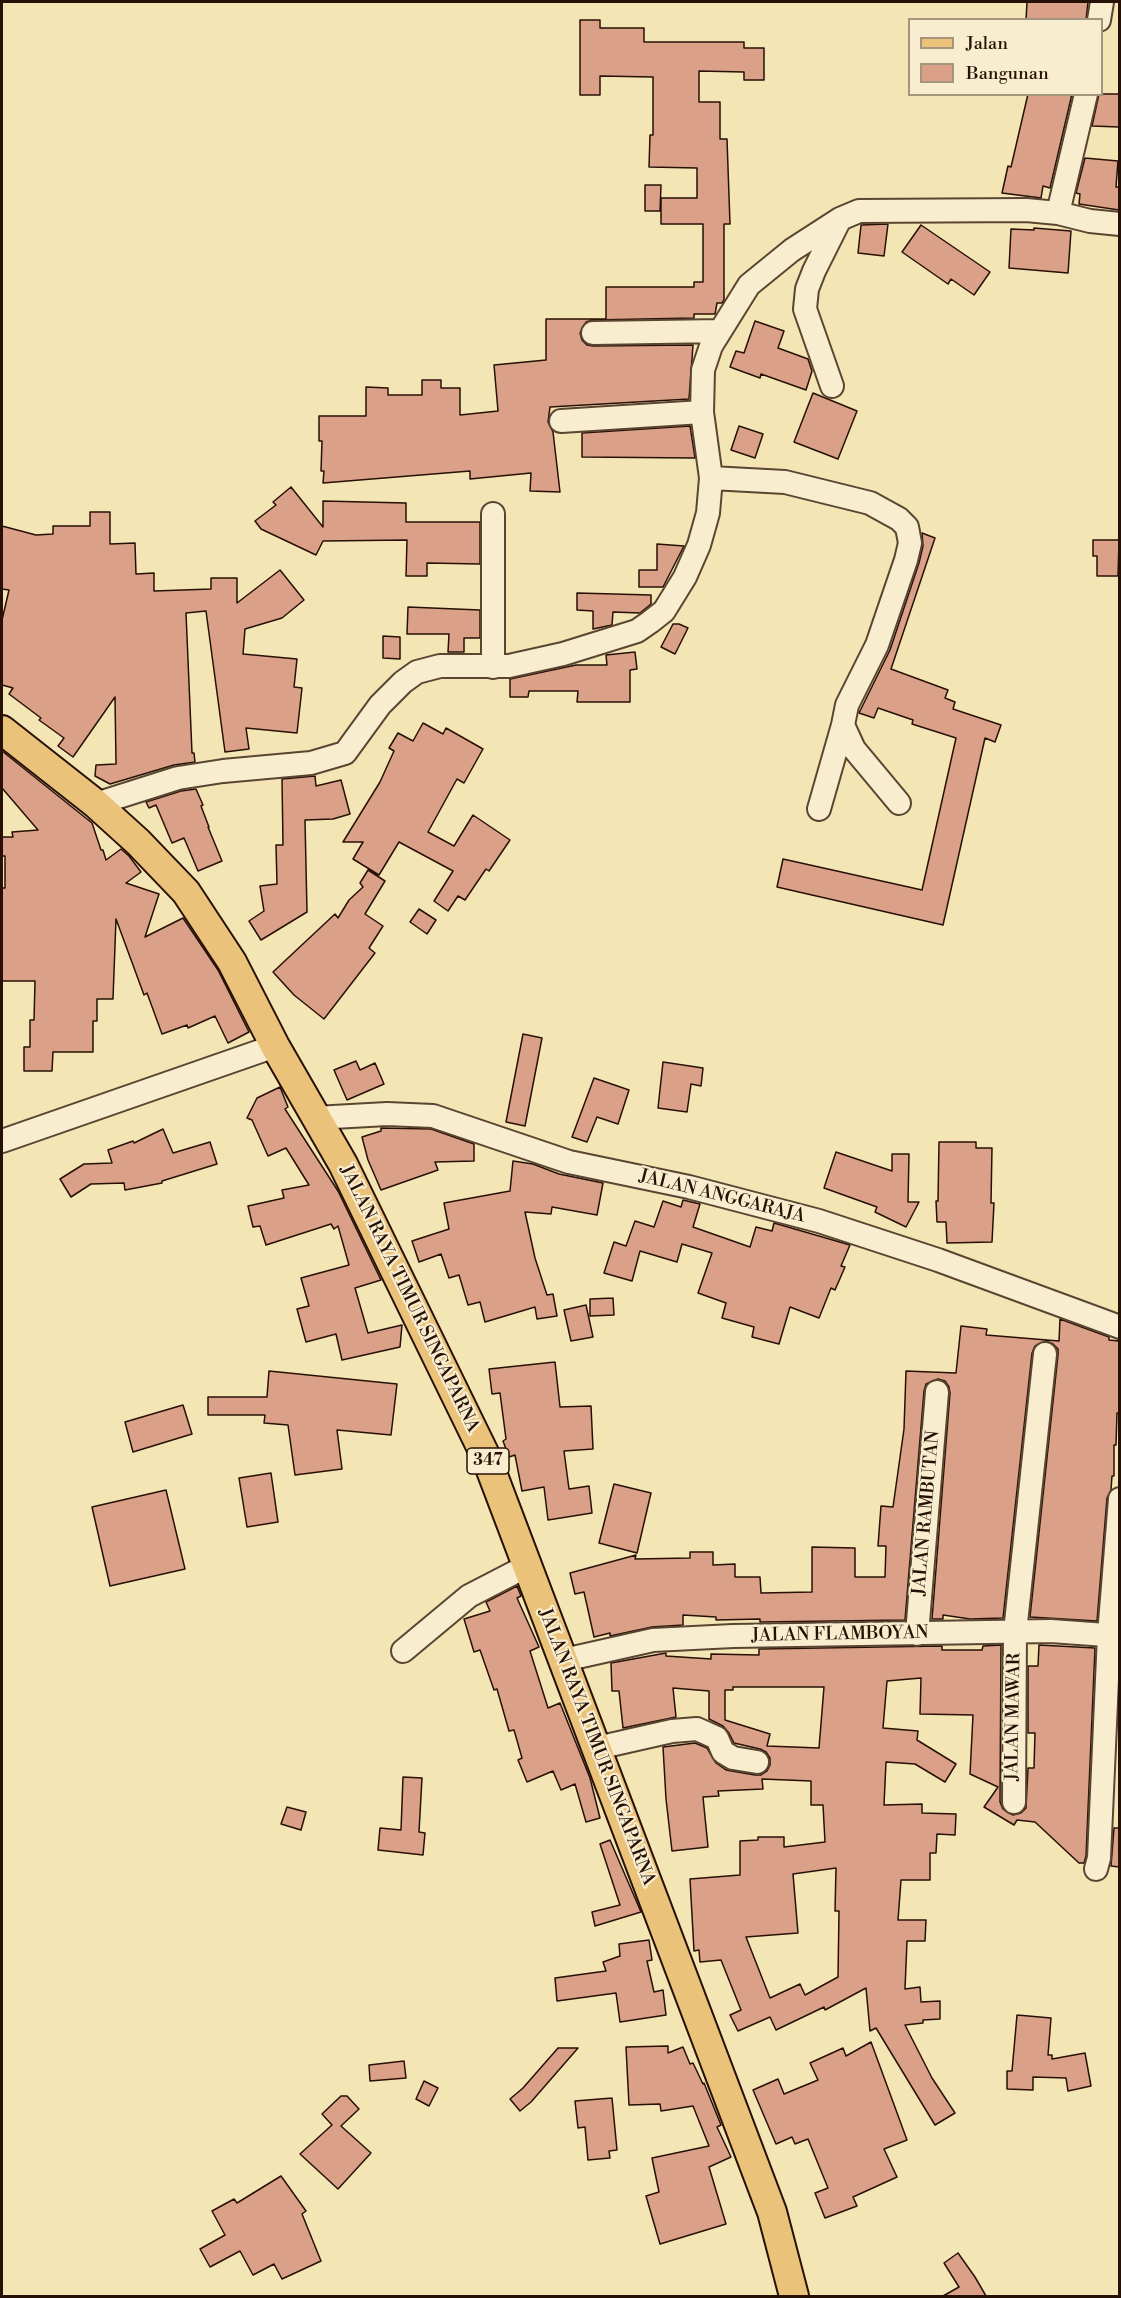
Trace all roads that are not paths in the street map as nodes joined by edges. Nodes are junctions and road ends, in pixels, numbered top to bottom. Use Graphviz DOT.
graph roads {
  1 [pos="1102,2"];
  2 [pos="1099,18"];
  3 [pos="1086,96"];
  4 [pos="1058,213"];
  5 [pos="840,219"];
  6 [pos="1119,224"];
  7 [pos="720,331"];
  8 [pos="593,333"];
  9 [pos="832,386"];
  10 [pos="702,412"];
  11 [pos="561,421"];
  12 [pos="711,477"];
  13 [pos="494,514"];
  14 [pos="493,667"];
  15 [pos="843,725"];
  16 [pos="2,730"];
  17 [pos="899,803"];
  18 [pos="96,804"];
  19 [pos="819,809"];
  20 [pos="275,1046"];
  21 [pos="315,1118"];
  22 [pos="2,1141"];
  23 [pos="1119,1327"];
  24 [pos="1045,1354"];
  25 [pos="937,1392"];
  26 [pos="1119,1499"];
  27 [pos="1118,1539"];
  28 [pos="527,1566"];
  29 [pos="1015,1632"];
  30 [pos="917,1634"];
  31 [pos="1114,1636"];
  32 [pos="403,1651"];
  33 [pos="564,1660"];
  34 [pos="597,1748"];
  35 [pos="757,1762"];
  36 [pos="1014,1802"];
  37 [pos="1096,1869"];
  38 [pos="794,2296"];
  1 -- 2 [label="street"];
  3 -- 4 [label="street"];
  4 -- 5 [label="street"];
  4 -- 6 [label="street"];
  5 -- 7 [label="street"];
  5 -- 9 [label="street"];
  7 -- 8 [label="street"];
  7 -- 10 [label="street"];
  10 -- 11 [label="street"];
  10 -- 12 [label="street"];
  12 -- 14 [label="street"];
  12 -- 15 [label="street"];
  13 -- 14 [label="street"];
  14 -- 18 [label="street"];
  15 -- 17 [label="street"];
  15 -- 19 [label="street"];
  16 -- 18 [label="main road, JALAN RAYA TIMUR SINGAPARNA / 347"];
  18 -- 20 [label="main road, JALAN RAYA TIMUR SINGAPARNA / 347"];
  20 -- 21 [label="main road, JALAN RAYA TIMUR SINGAPARNA / 347"];
  20 -- 22 [label="street"];
  21 -- 23 [label="street, JALAN ANGGARAJA"];
  21 -- 28 [label="main road, JALAN RAYA TIMUR SINGAPARNA / 347"];
  24 -- 29 [label="street, JALAN MAWAR"];
  25 -- 30 [label="street, JALAN RAMBUTAN"];
  26 -- 27 [label="street"];
  27 -- 31 [label="street"];
  28 -- 32 [label="street"];
  28 -- 33 [label="main road, JALAN RAYA TIMUR SINGAPARNA / 347"];
  29 -- 30 [label="street, JALAN FLAMBOYAN"];
  29 -- 31 [label="street, JALAN FLAMBOYAN"];
  29 -- 36 [label="street, JALAN MAWAR"];
  30 -- 33 [label="street, JALAN FLAMBOYAN"];
  31 -- 37 [label="street"];
  33 -- 34 [label="main road, JALAN RAYA TIMUR SINGAPARNA / 347"];
  34 -- 35 [label="street"];
  34 -- 38 [label="main road, JALAN RAYA TIMUR SINGAPARNA / 347"];
}
